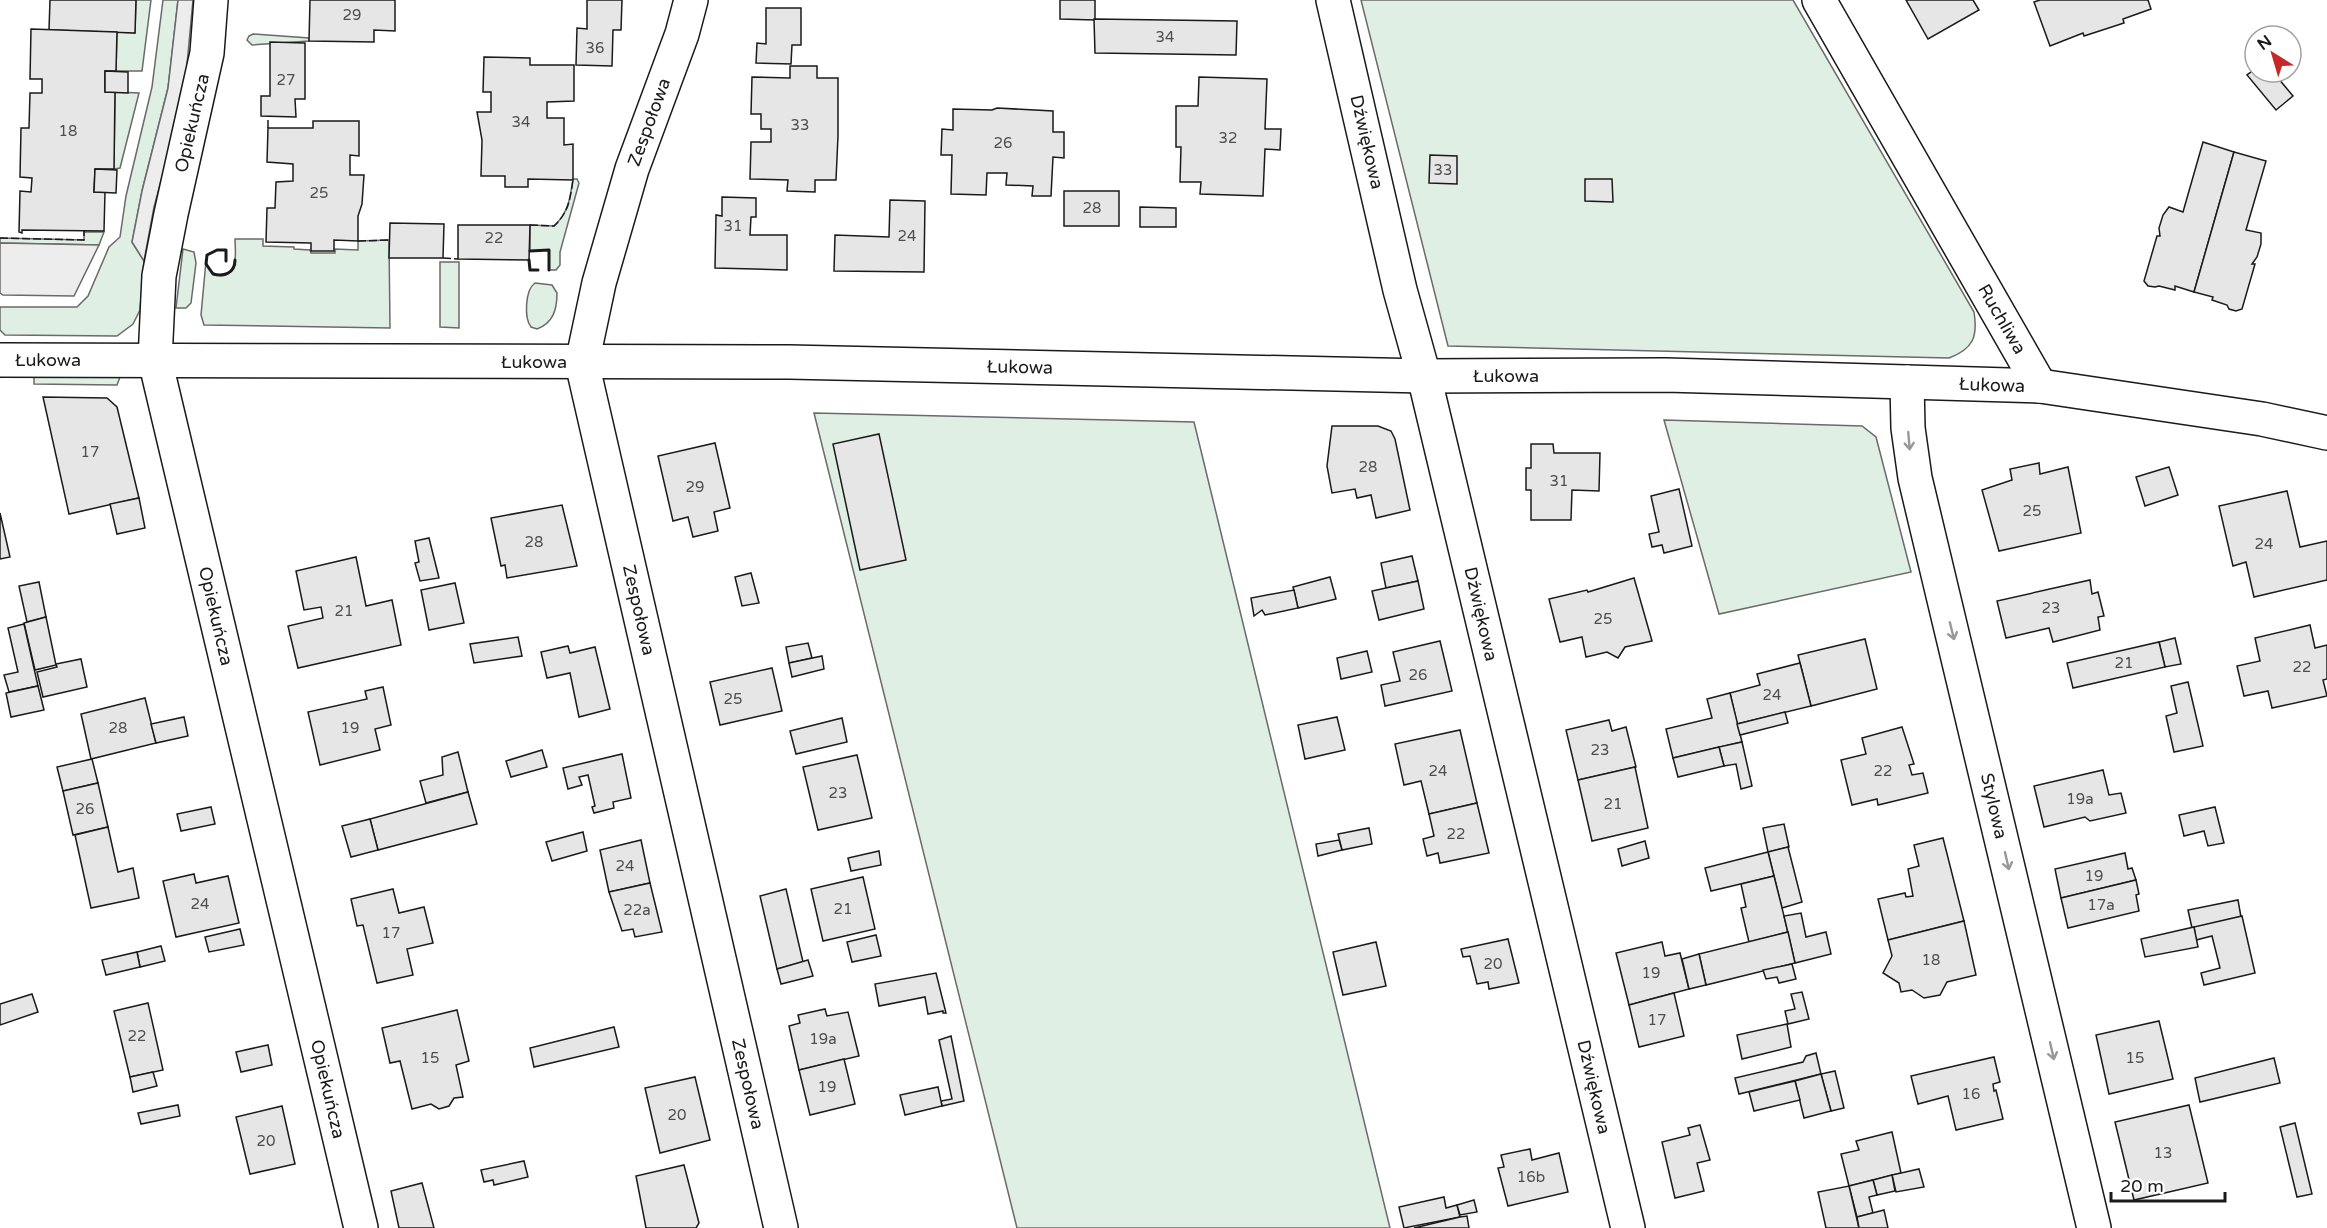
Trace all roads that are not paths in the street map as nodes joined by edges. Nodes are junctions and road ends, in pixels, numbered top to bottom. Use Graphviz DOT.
graph roads {
  1 [pos="211,0"];
  2 [pos="691,0"];
  3 [pos="1333,0"];
  4 [pos="1819,0"];
  5 [pos="0,360"];
  6 [pos="155,360"];
  7 [pos="582,363"];
  8 [pos="1424,376"];
  9 [pos="1907,382"];
  10 [pos="2040,386"];
  11 [pos="2327,433"];
  12 [pos="361,1228"];
  13 [pos="781,1228"];
  14 [pos="1628,1228"];
  15 [pos="2094,1228"];
  1 -- 6 [label="street, Opiekuńcza"];
  2 -- 7 [label="street, Zespołowa"];
  3 -- 8 [label="street, Dźwiękowa"];
  4 -- 10 [label="street, Ruchliwa"];
  5 -- 6 [label="street, Łukowa"];
  6 -- 7 [label="street, Łukowa"];
  6 -- 12 [label="street, Opiekuńcza"];
  7 -- 8 [label="street, Łukowa"];
  7 -- 13 [label="street, Zespołowa"];
  8 -- 9 [label="street, Łukowa"];
  8 -- 14 [label="street, Dźwiękowa"];
  9 -- 10 [label="street, Łukowa"];
  9 -- 15 [label="street, Stylowa, one-way"];
  10 -- 11 [label="street"];
}
